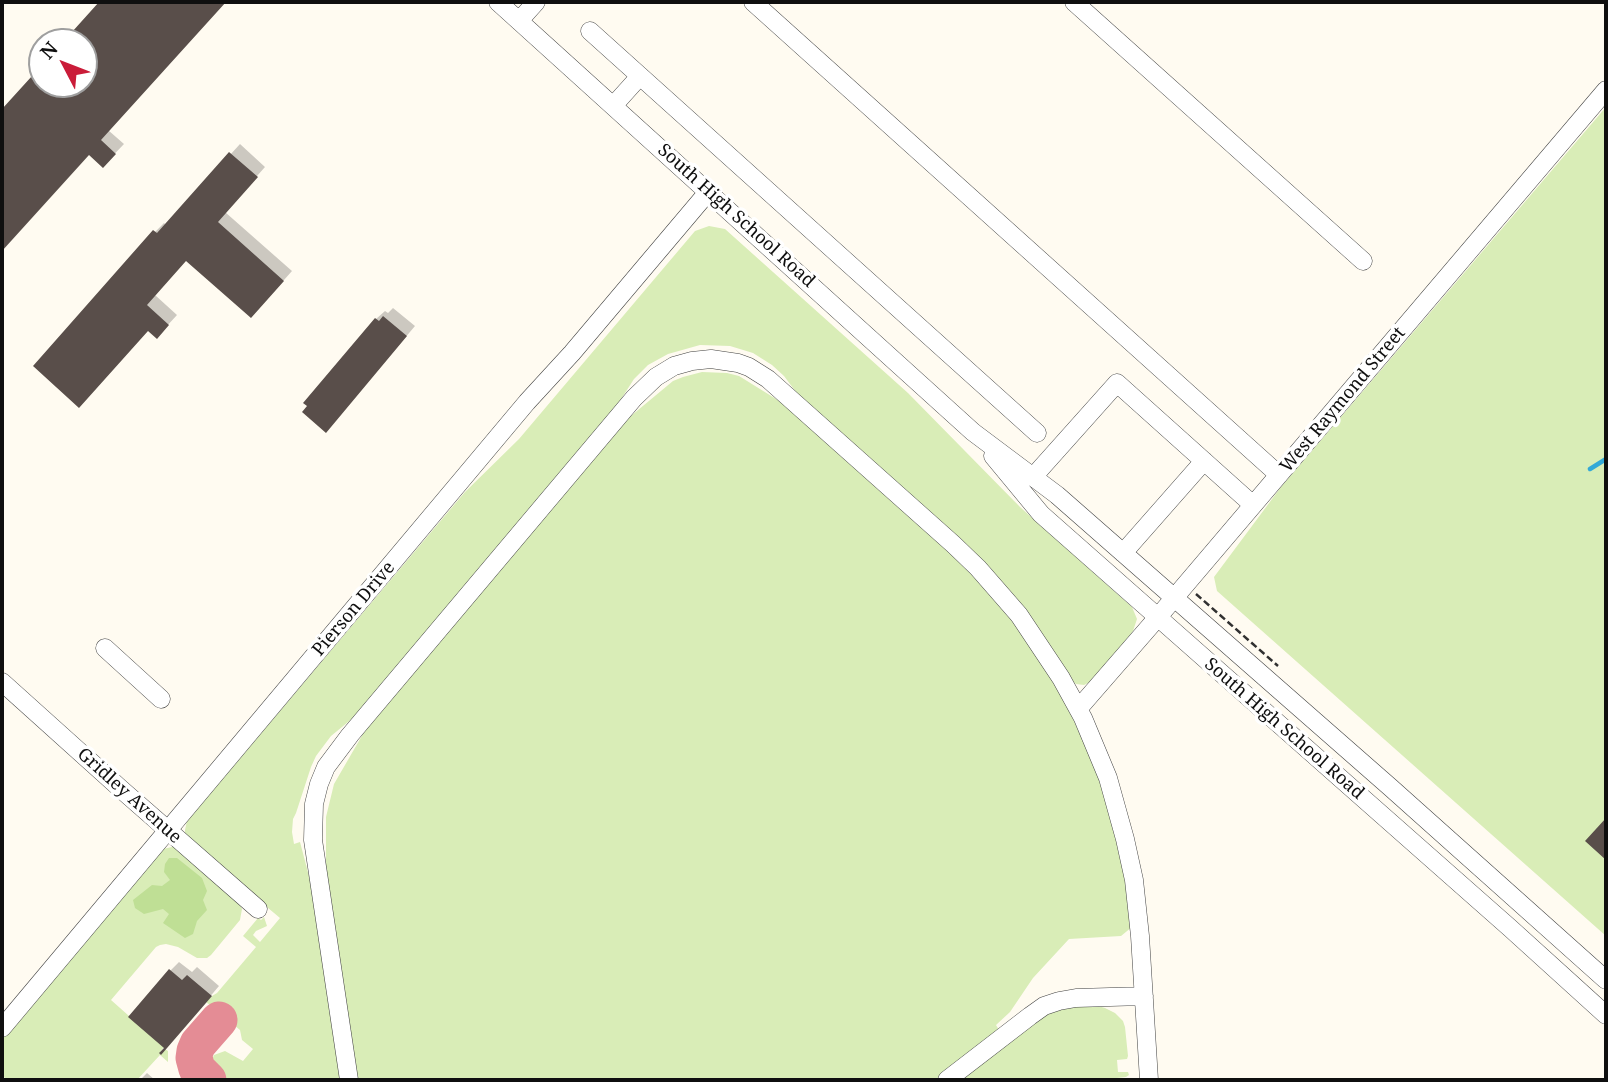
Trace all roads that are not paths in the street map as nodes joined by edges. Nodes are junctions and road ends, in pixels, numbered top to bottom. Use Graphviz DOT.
graph roads {
  1 [pos="498,2"];
  2 [pos="536,2"];
  3 [pos="753,2"];
  4 [pos="1074,2"];
  5 [pos="519,21"];
  6 [pos="590,31"];
  7 [pos="640,76"];
  8 [pos="1606,90"];
  9 [pos="613,106"];
  10 [pos="708,192"];
  11 [pos="1363,261"];
  12 [pos="973,432"];
  13 [pos="1037,433"];
  14 [pos="1204,461"];
  15 [pos="1279,475"];
  16 [pos="1033,477"];
  17 [pos="1253,505"];
  18 [pos="1123,553"];
  19 [pos="1174,599"];
  20 [pos="1158,617"];
  21 [pos="105,648"];
  22 [pos="2,682"];
  23 [pos="161,699"];
  24 [pos="1078,709"];
  25 [pos="168,830"];
  26 [pos="258,909"];
  27 [pos="1606,980"];
  28 [pos="1144,996"];
  29 [pos="1606,1015"];
  30 [pos="2,1028"];
  31 [pos="349,1080"];
  32 [pos="947,1080"];
  33 [pos="1149,1080"];
  1 -- 5 [label="street, South High School Road"];
  2 -- 5 [label="street"];
  3 -- 15 [label="street"];
  4 -- 11 [label="street"];
  5 -- 9 [label="street, South High School Road"];
  6 -- 7 [label="street"];
  7 -- 9 [label="street"];
  7 -- 13 [label="street"];
  8 -- 15 [label="street, West Raymond Street"];
  9 -- 10 [label="street, South High School Road"];
  10 -- 12 [label="street, South High School Road"];
  10 -- 25 [label="street, Pierson Drive"];
  12 -- 16 [label="street, South High School Road"];
  12 -- 20 [label="street, South High School Road"];
  14 -- 16 [label="street"];
  14 -- 17 [label="street"];
  14 -- 18 [label="street"];
  15 -- 17 [label="street, West Raymond Street"];
  16 -- 18 [label="street, South High School Road"];
  17 -- 19 [label="street, West Raymond Street"];
  18 -- 19 [label="street, South High School Road"];
  19 -- 20 [label="street, West Raymond Street"];
  19 -- 27 [label="street, South High School Road"];
  20 -- 24 [label="street, West Raymond Street"];
  20 -- 29 [label="street, South High School Road"];
  21 -- 23 [label="street"];
  22 -- 25 [label="street, Gridley Avenue"];
  24 -- 28 [label="street"];
  24 -- 31 [label="street"];
  25 -- 26 [label="street, Gridley Avenue"];
  25 -- 30 [label="street, Pierson Drive"];
  28 -- 32 [label="street"];
  28 -- 33 [label="street"];
}
